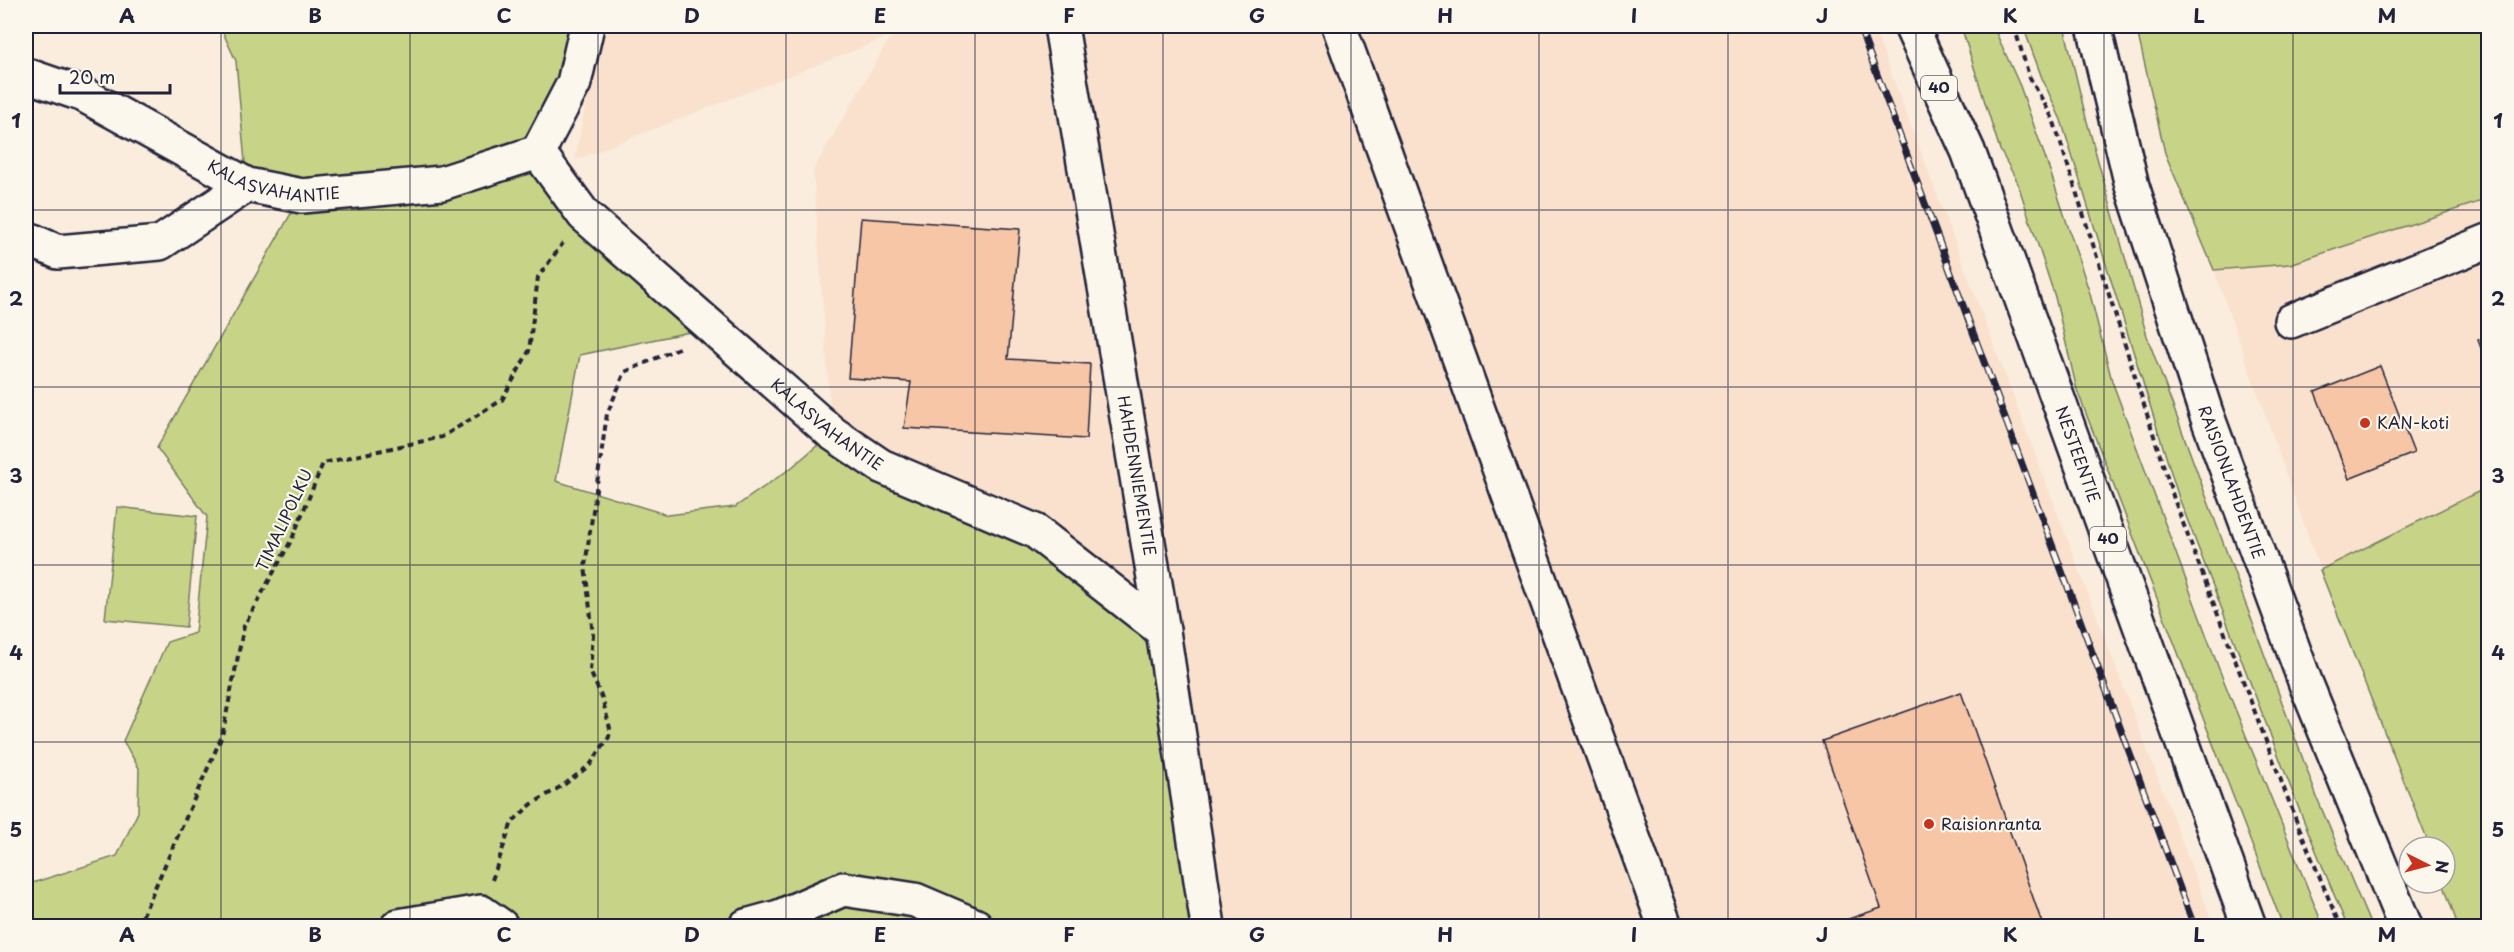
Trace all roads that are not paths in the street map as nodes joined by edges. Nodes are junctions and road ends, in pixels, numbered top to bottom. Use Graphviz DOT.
graph roads {
  1 [pos="587,26"];
  2 [pos="1061,26"];
  3 [pos="1339,26"];
  4 [pos="1911,26"];
  5 [pos="1936,26"];
  6 [pos="2094,26"];
  7 [pos="26,75"];
  8 [pos="538,152"];
  9 [pos="1968,152"];
  10 [pos="247,185"];
  11 [pos="26,238"];
  12 [pos="2488,241"];
  13 [pos="2291,321"];
  14 [pos="1163,631"];
  15 [pos="491,920"];
  16 [pos="398,927"];
  17 [pos="746,927"];
  18 [pos="976,927"];
  19 [pos="1208,927"];
  20 [pos="1665,927"];
  21 [pos="2249,927"];
  22 [pos="2405,927"];
  1 -- 8 [label="street"];
  2 -- 14 [label="street, HAHDENNIEMENTIE"];
  3 -- 20 [label="street"];
  4 -- 9 [label="street, NESTEENTIE / 40"];
  5 -- 9 [label="street, NESTEENTIE / 40"];
  6 -- 22 [label="street, RAISIONLAHDENTIE"];
  7 -- 10 [label="street, KALASVAHANTIE"];
  8 -- 10 [label="street, KALASVAHANTIE"];
  8 -- 14 [label="street, KALASVAHANTIE"];
  9 -- 21 [label="street, NESTEENTIE / 40"];
  10 -- 11 [label="street"];
  12 -- 13 [label="street"];
  14 -- 19 [label="street, HAHDENNIEMENTIE"];
  15 -- 16 [label="street"];
  17 -- 18 [label="street"];
}
